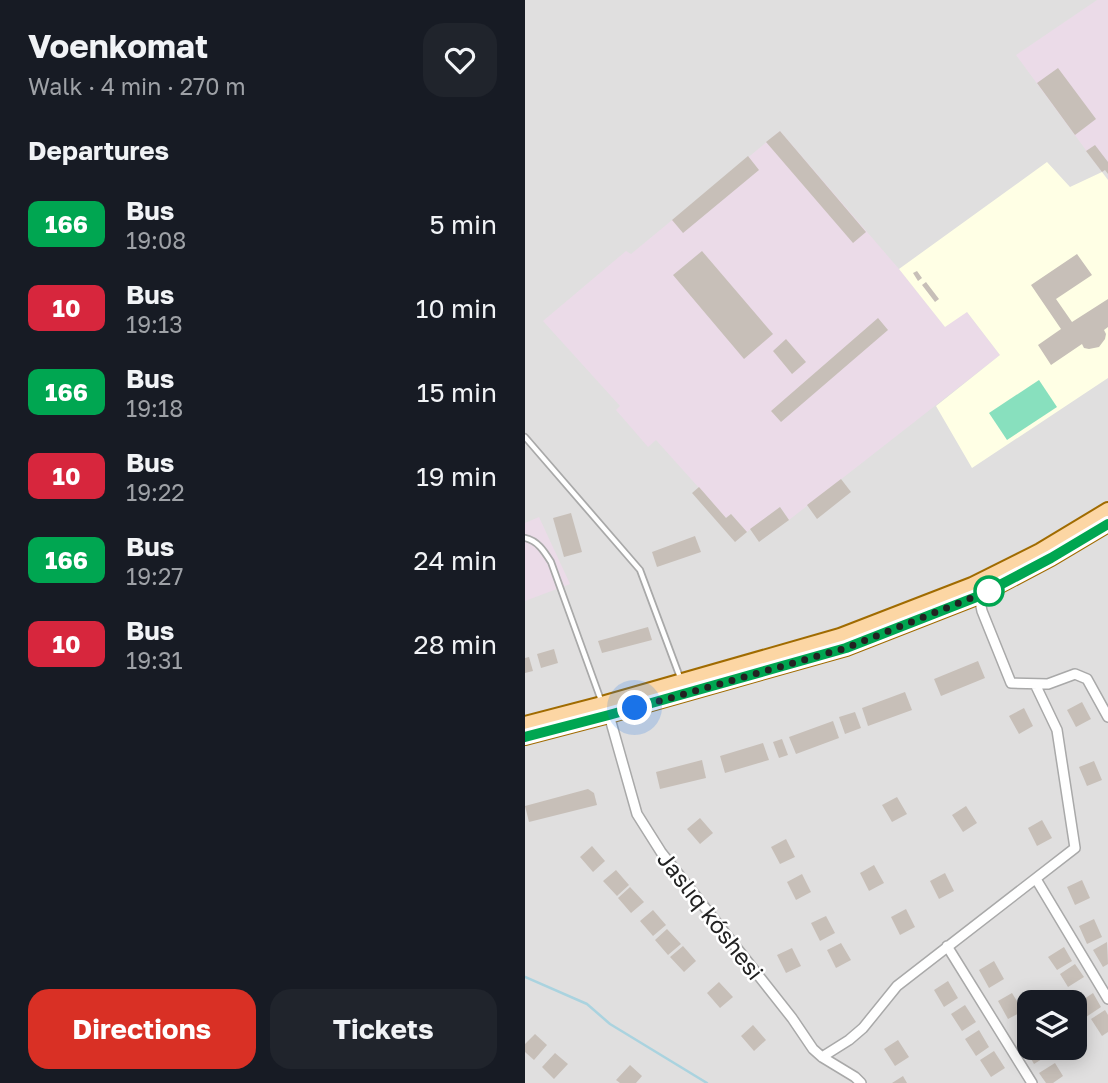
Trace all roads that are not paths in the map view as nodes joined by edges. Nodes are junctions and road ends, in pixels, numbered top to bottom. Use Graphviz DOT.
graph roads {
  1 [pos="525,437"];
  2 [pos="1108,510"];
  3 [pos="1108,524"];
  4 [pos="525,538"];
  5 [pos="979,596"];
  6 [pos="681,681"];
  7 [pos="1035,684"];
  8 [pos="605,710"];
  9 [pos="1108,718"];
  10 [pos="525,724"];
  11 [pos="525,737"];
  12 [pos="1035,879"];
  13 [pos="947,946"];
  14 [pos="1108,999"];
  15 [pos="822,1057"];
  16 [pos="861,1083"];
  17 [pos="1031,1083"];
  1 -- 6 [label="lane"];
  2 -- 6 [label="main road"];
  3 -- 5 [label="main road"];
  4 -- 8 [label="lane"];
  5 -- 7 [label="street"];
  5 -- 8 [label="main road"];
  6 -- 8 [label="main road"];
  7 -- 9 [label="street"];
  7 -- 12 [label="street"];
  8 -- 10 [label="main road"];
  8 -- 11 [label="main road"];
  8 -- 15 [label="street, Jaslıq kóshesi"];
  12 -- 13 [label="street"];
  12 -- 14 [label="street"];
  13 -- 15 [label="street"];
  13 -- 17 [label="street"];
  15 -- 16 [label="street, Jaslıq kóshesi"];
}
